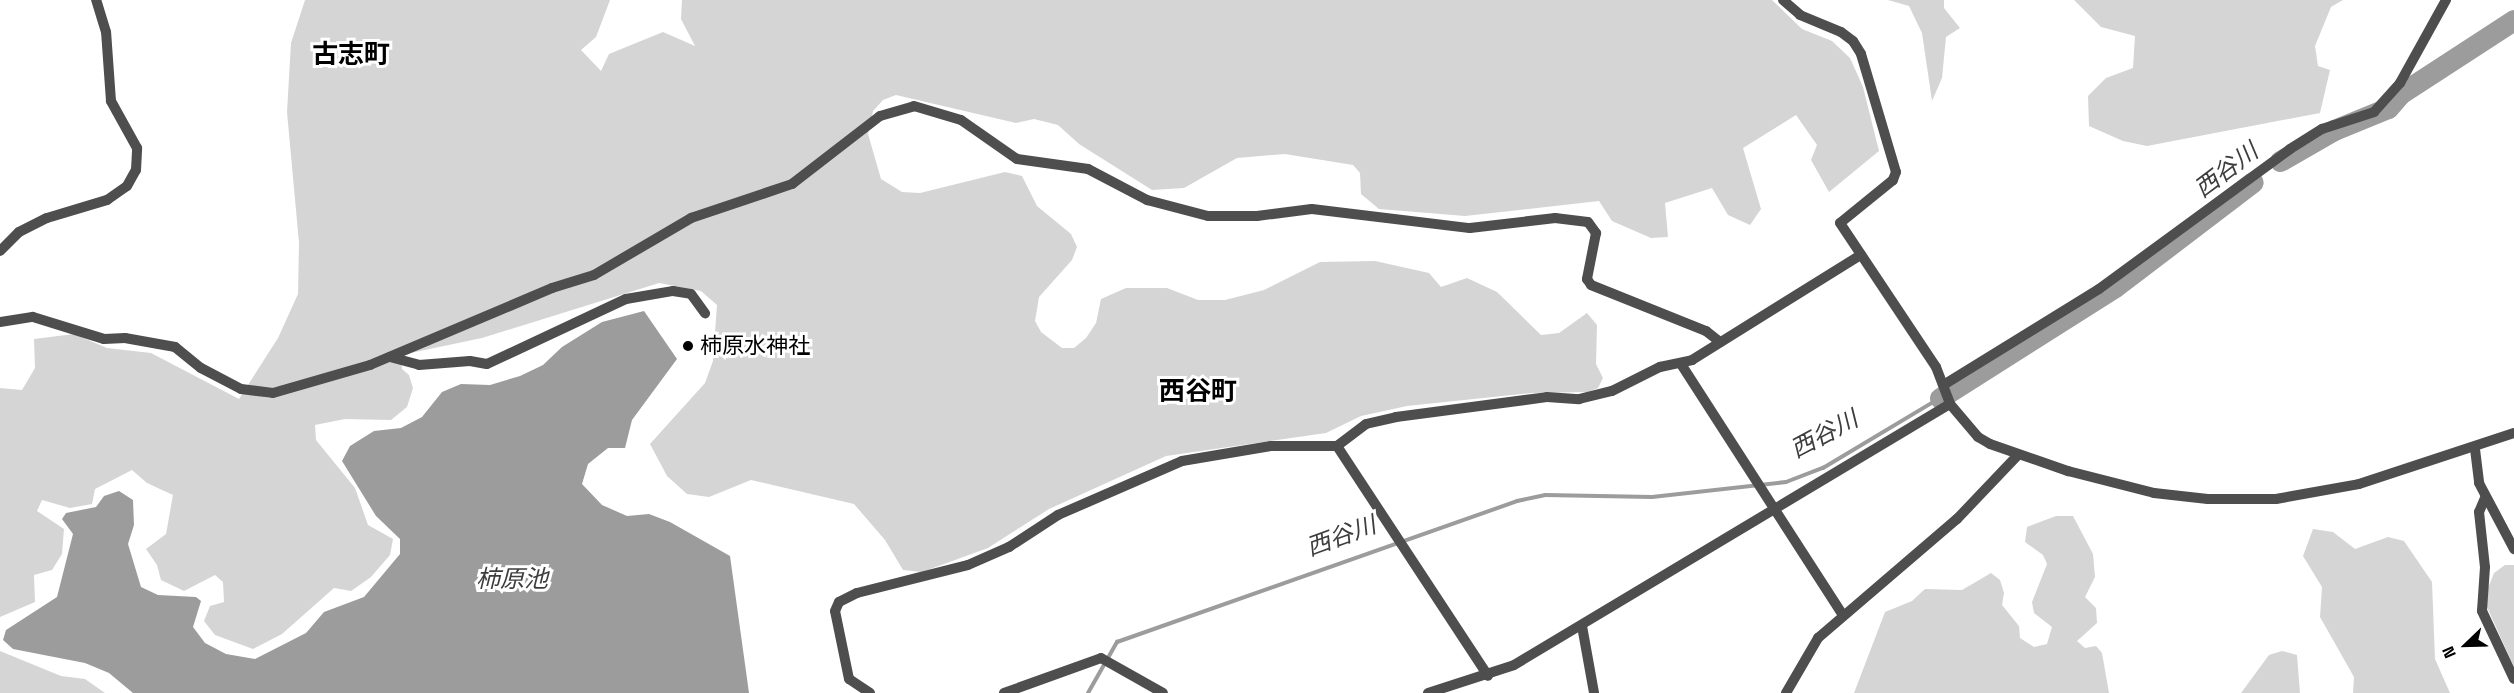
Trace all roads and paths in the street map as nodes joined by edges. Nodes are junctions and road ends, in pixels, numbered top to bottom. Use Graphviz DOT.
graph roads {
  1 [pos="96,0"];
  2 [pos="1783,0"];
  3 [pos="2446,0"];
  4 [pos="0,251"];
  5 [pos="1861,255"];
  6 [pos="705,313"];
  7 [pos="0,322"];
  8 [pos="1720,342"];
  9 [pos="390,357"];
  10 [pos="1681,364"];
  11 [pos="1945,384"];
  12 [pos="1950,404"];
  13 [pos="2514,433"];
  14 [pos="1337,446"];
  15 [pos="2475,448"];
  16 [pos="2018,455"];
  17 [pos="2485,498"];
  18 [pos="1773,510"];
  19 [pos="2514,549"];
  20 [pos="1843,615"];
  21 [pos="1581,626"];
  22 [pos="1488,676"];
  23 [pos="2514,679"];
  24 [pos="870,693"];
  25 [pos="1005,693"];
  26 [pos="1163,693"];
  27 [pos="1428,693"];
  28 [pos="1594,693"];
  29 [pos="1786,693"];
  1 -- 4 [label="street"];
  2 -- 5 [label="street"];
  3 -- 11 [label="street"];
  5 -- 8 [label="street"];
  5 -- 11 [label="street"];
  6 -- 9 [label="street"];
  7 -- 9 [label="street"];
  8 -- 9 [label="street"];
  8 -- 10 [label="street"];
  10 -- 14 [label="street"];
  10 -- 18 [label="street"];
  11 -- 12 [label="street"];
  12 -- 16 [label="street"];
  12 -- 18 [label="street"];
  13 -- 15 [label="street"];
  14 -- 22 [label="street"];
  14 -- 24 [label="street"];
  15 -- 16 [label="street"];
  15 -- 17 [label="street"];
  16 -- 20 [label="street"];
  17 -- 19 [label="street"];
  17 -- 23 [label="street"];
  18 -- 20 [label="street"];
  18 -- 21 [label="street"];
  20 -- 29 [label="street"];
  21 -- 22 [label="street"];
  21 -- 28 [label="street"];
  22 -- 27 [label="street"];
  25 -- 26 [label="street"];
}
